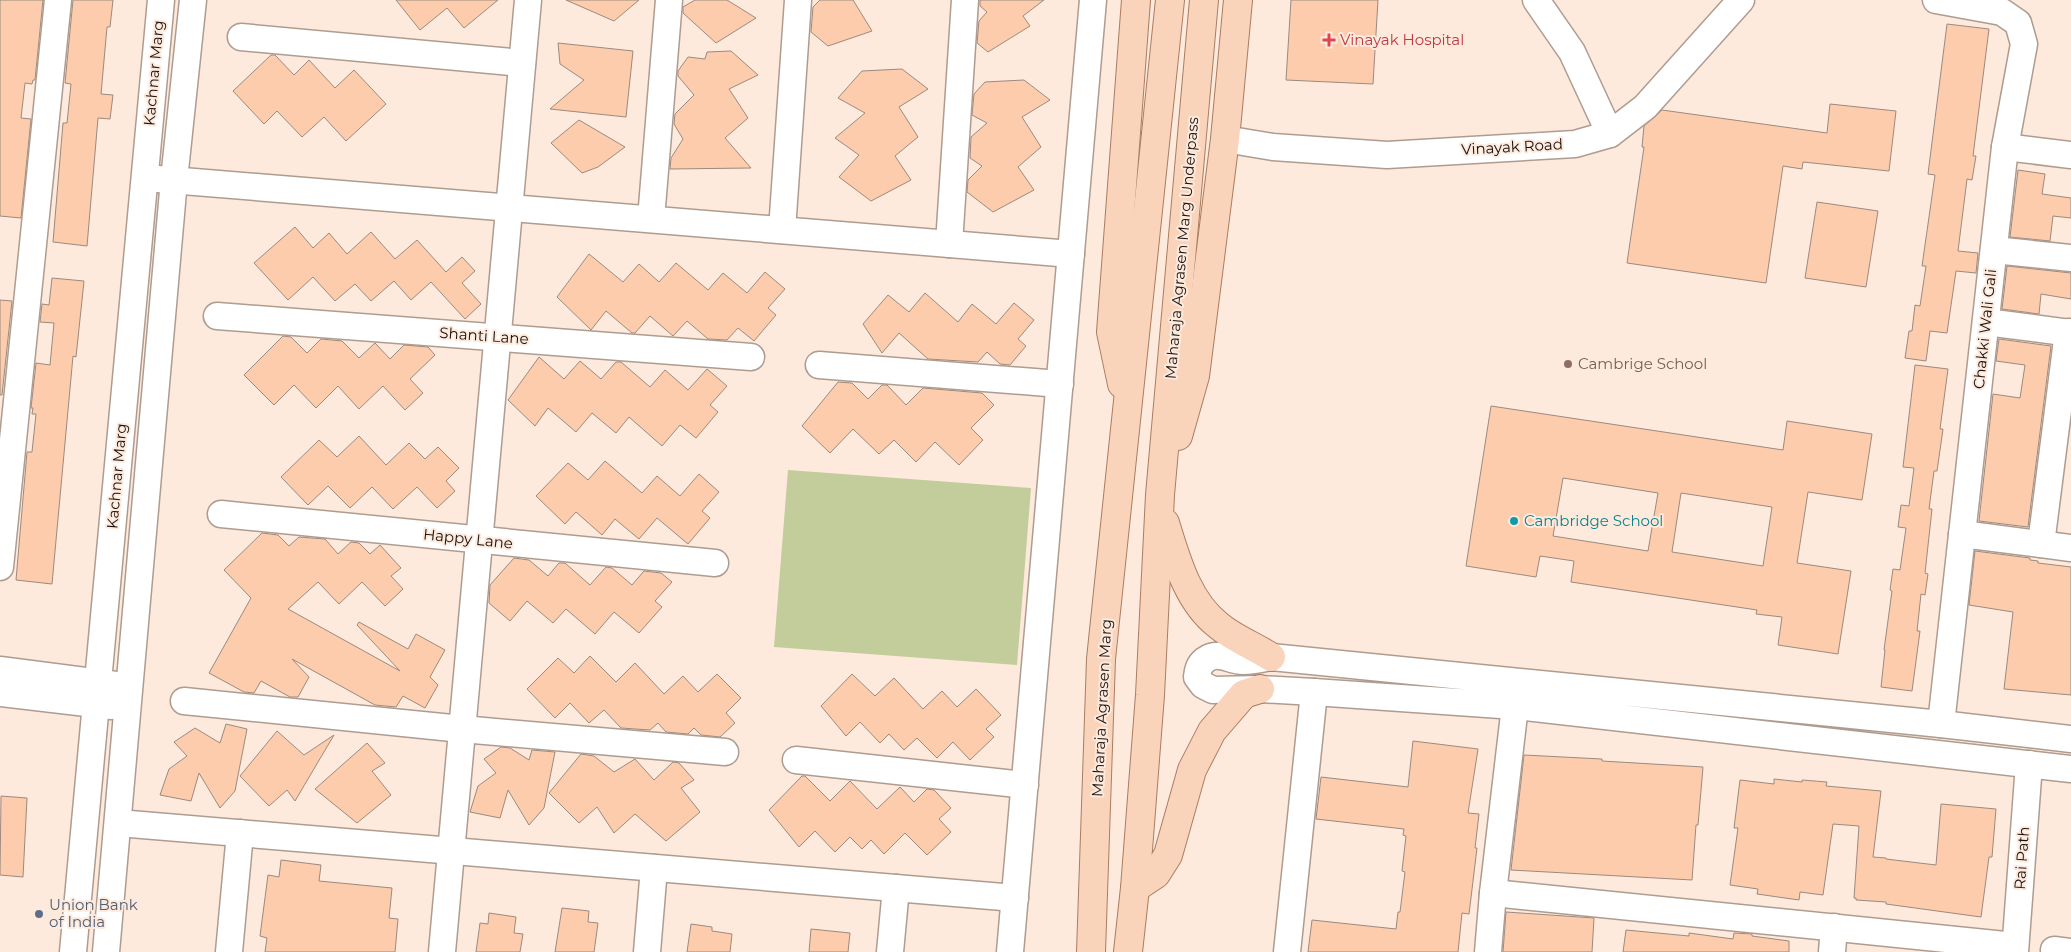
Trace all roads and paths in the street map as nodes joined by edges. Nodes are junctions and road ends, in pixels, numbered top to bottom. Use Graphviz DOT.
graph roads {
  1 [pos="58,0"];
  2 [pos="161,0"];
  3 [pos="193,0"];
  4 [pos="528,0"];
  5 [pos="669,0"];
  6 [pos="798,0"];
  7 [pos="965,0"];
  8 [pos="1093,0"];
  9 [pos="1136,0"];
  10 [pos="1170,0"];
  11 [pos="1204,0"];
  12 [pos="1238,0"];
  13 [pos="1536,0"];
  14 [pos="1741,0"];
  15 [pos="1936,0"];
  16 [pos="241,37"];
  17 [pos="522,63"];
  18 [pos="1610,134"];
  19 [pos="1225,139"];
  20 [pos="2005,147"];
  21 [pos="2071,155"];
  22 [pos="144,177"];
  23 [pos="174,180"];
  24 [pos="509,208"];
  25 [pos="651,219"];
  26 [pos="782,230"];
  27 [pos="948,244"];
  28 [pos="1994,250"];
  29 [pos="1071,254"];
  30 [pos="2071,258"];
  31 [pos="217,316"];
  32 [pos="1986,322"];
  33 [pos="2069,332"];
  34 [pos="498,338"];
  35 [pos="751,357"];
  36 [pos="819,365"];
  37 [pos="1060,384"];
  38 [pos="1127,405"];
  39 [pos="1160,501"];
  40 [pos="221,514"];
  41 [pos="1962,534"];
  42 [pos="479,540"];
  43 [pos="2041,544"];
  44 [pos="2071,548"];
  45 [pos="715,563"];
  46 [pos="0,568"];
  47 [pos="1271,657"];
  48 [pos="0,670"];
  49 [pos="1260,689"];
  50 [pos="1314,692"];
  51 [pos="0,693"];
  52 [pos="97,694"];
  53 [pos="129,697"];
  54 [pos="184,701"];
  55 [pos="1515,706"];
  56 [pos="1941,724"];
  57 [pos="462,729"];
  58 [pos="2071,739"];
  59 [pos="725,752"];
  60 [pos="796,760"];
  61 [pos="2029,764"];
  62 [pos="2071,769"];
  63 [pos="1025,784"];
  64 [pos="118,823"];
  65 [pos="240,833"];
  66 [pos="452,851"];
  67 [pos="654,868"];
  68 [pos="896,888"];
  69 [pos="1135,888"];
  70 [pos="1493,893"];
  71 [pos="1015,898"];
  72 [pos="1833,940"];
  73 [pos="2015,949"];
  74 [pos="73,952"];
  75 [pos="106,952"];
  76 [pos="229,952"];
  77 [pos="442,952"];
  78 [pos="647,952"];
  79 [pos="890,952"];
  80 [pos="1010,952"];
  81 [pos="1091,952"];
  82 [pos="1128,952"];
  83 [pos="1287,952"];
  84 [pos="1488,952"];
  1 -- 46 [label="street"];
  2 -- 22 [label="street, Kachnar Marg"];
  3 -- 23 [label="street, Kachnar Marg"];
  4 -- 17 [label="street"];
  5 -- 25 [label="street"];
  6 -- 26 [label="street"];
  7 -- 27 [label="street"];
  8 -- 29 [label="street"];
  9 -- 38 [label="main road"];
  10 -- 38 [label="main road"];
  11 -- 39 [label="main road, Maharaja Agrasen Marg Underpass"];
  12 -- 19 [label="main road"];
  13 -- 18 [label="street"];
  14 -- 18 [label="street, Vinayak Road"];
  15 -- 20 [label="street, Chakki Wali Gali"];
  16 -- 17 [label="street"];
  17 -- 24 [label="street"];
  18 -- 19 [label="street, Vinayak Road"];
  19 -- 39 [label="main road"];
  20 -- 21 [label="street"];
  20 -- 28 [label="street, Chakki Wali Gali"];
  22 -- 23 [label="street"];
  22 -- 52 [label="street, Kachnar Marg"];
  23 -- 24 [label="street"];
  23 -- 53 [label="street, Kachnar Marg"];
  24 -- 25 [label="street"];
  24 -- 34 [label="street"];
  25 -- 26 [label="street"];
  26 -- 27 [label="street"];
  27 -- 29 [label="street"];
  28 -- 30 [label="street"];
  28 -- 32 [label="street, Chakki Wali Gali"];
  29 -- 37 [label="street"];
  31 -- 34 [label="street, Shanti Lane"];
  32 -- 33 [label="street"];
  32 -- 41 [label="street, Chakki Wali Gali"];
  33 -- 43 [label="street"];
  34 -- 35 [label="street, Shanti Lane"];
  34 -- 42 [label="street"];
  36 -- 37 [label="street"];
  37 -- 63 [label="street"];
  38 -- 81 [label="main road, Maharaja Agrasen Marg"];
  39 -- 47 [label="main road"];
  39 -- 69 [label="main road"];
  40 -- 42 [label="street, Happy Lane"];
  41 -- 43 [label="street"];
  41 -- 56 [label="street, Chakki Wali Gali"];
  42 -- 45 [label="street, Happy Lane"];
  42 -- 57 [label="street"];
  43 -- 44 [label="street"];
  47 -- 49 [label="street"];
  47 -- 56 [label="street"];
  48 -- 52 [label="street"];
  49 -- 50 [label="street"];
  49 -- 69 [label="main road"];
  50 -- 55 [label="street"];
  50 -- 83 [label="street"];
  51 -- 52 [label="street"];
  52 -- 53 [label="street"];
  52 -- 74 [label="street, Kachnar Marg"];
  53 -- 64 [label="street, Kachnar Marg"];
  54 -- 57 [label="street"];
  55 -- 61 [label="street"];
  55 -- 70 [label="street"];
  56 -- 58 [label="street"];
  57 -- 59 [label="street"];
  57 -- 66 [label="street"];
  60 -- 63 [label="street"];
  61 -- 62 [label="street"];
  61 -- 73 [label="street, Rai Path"];
  63 -- 71 [label="street"];
  64 -- 65 [label="street"];
  64 -- 75 [label="street, Kachnar Marg"];
  65 -- 66 [label="street"];
  65 -- 76 [label="street"];
  66 -- 67 [label="street"];
  66 -- 77 [label="street"];
  67 -- 68 [label="street"];
  67 -- 78 [label="street"];
  68 -- 71 [label="street"];
  68 -- 79 [label="street"];
  69 -- 82 [label="main road"];
  70 -- 72 [label="street"];
  70 -- 84 [label="street"];
  71 -- 80 [label="street"];
  72 -- 73 [label="street"];
}
